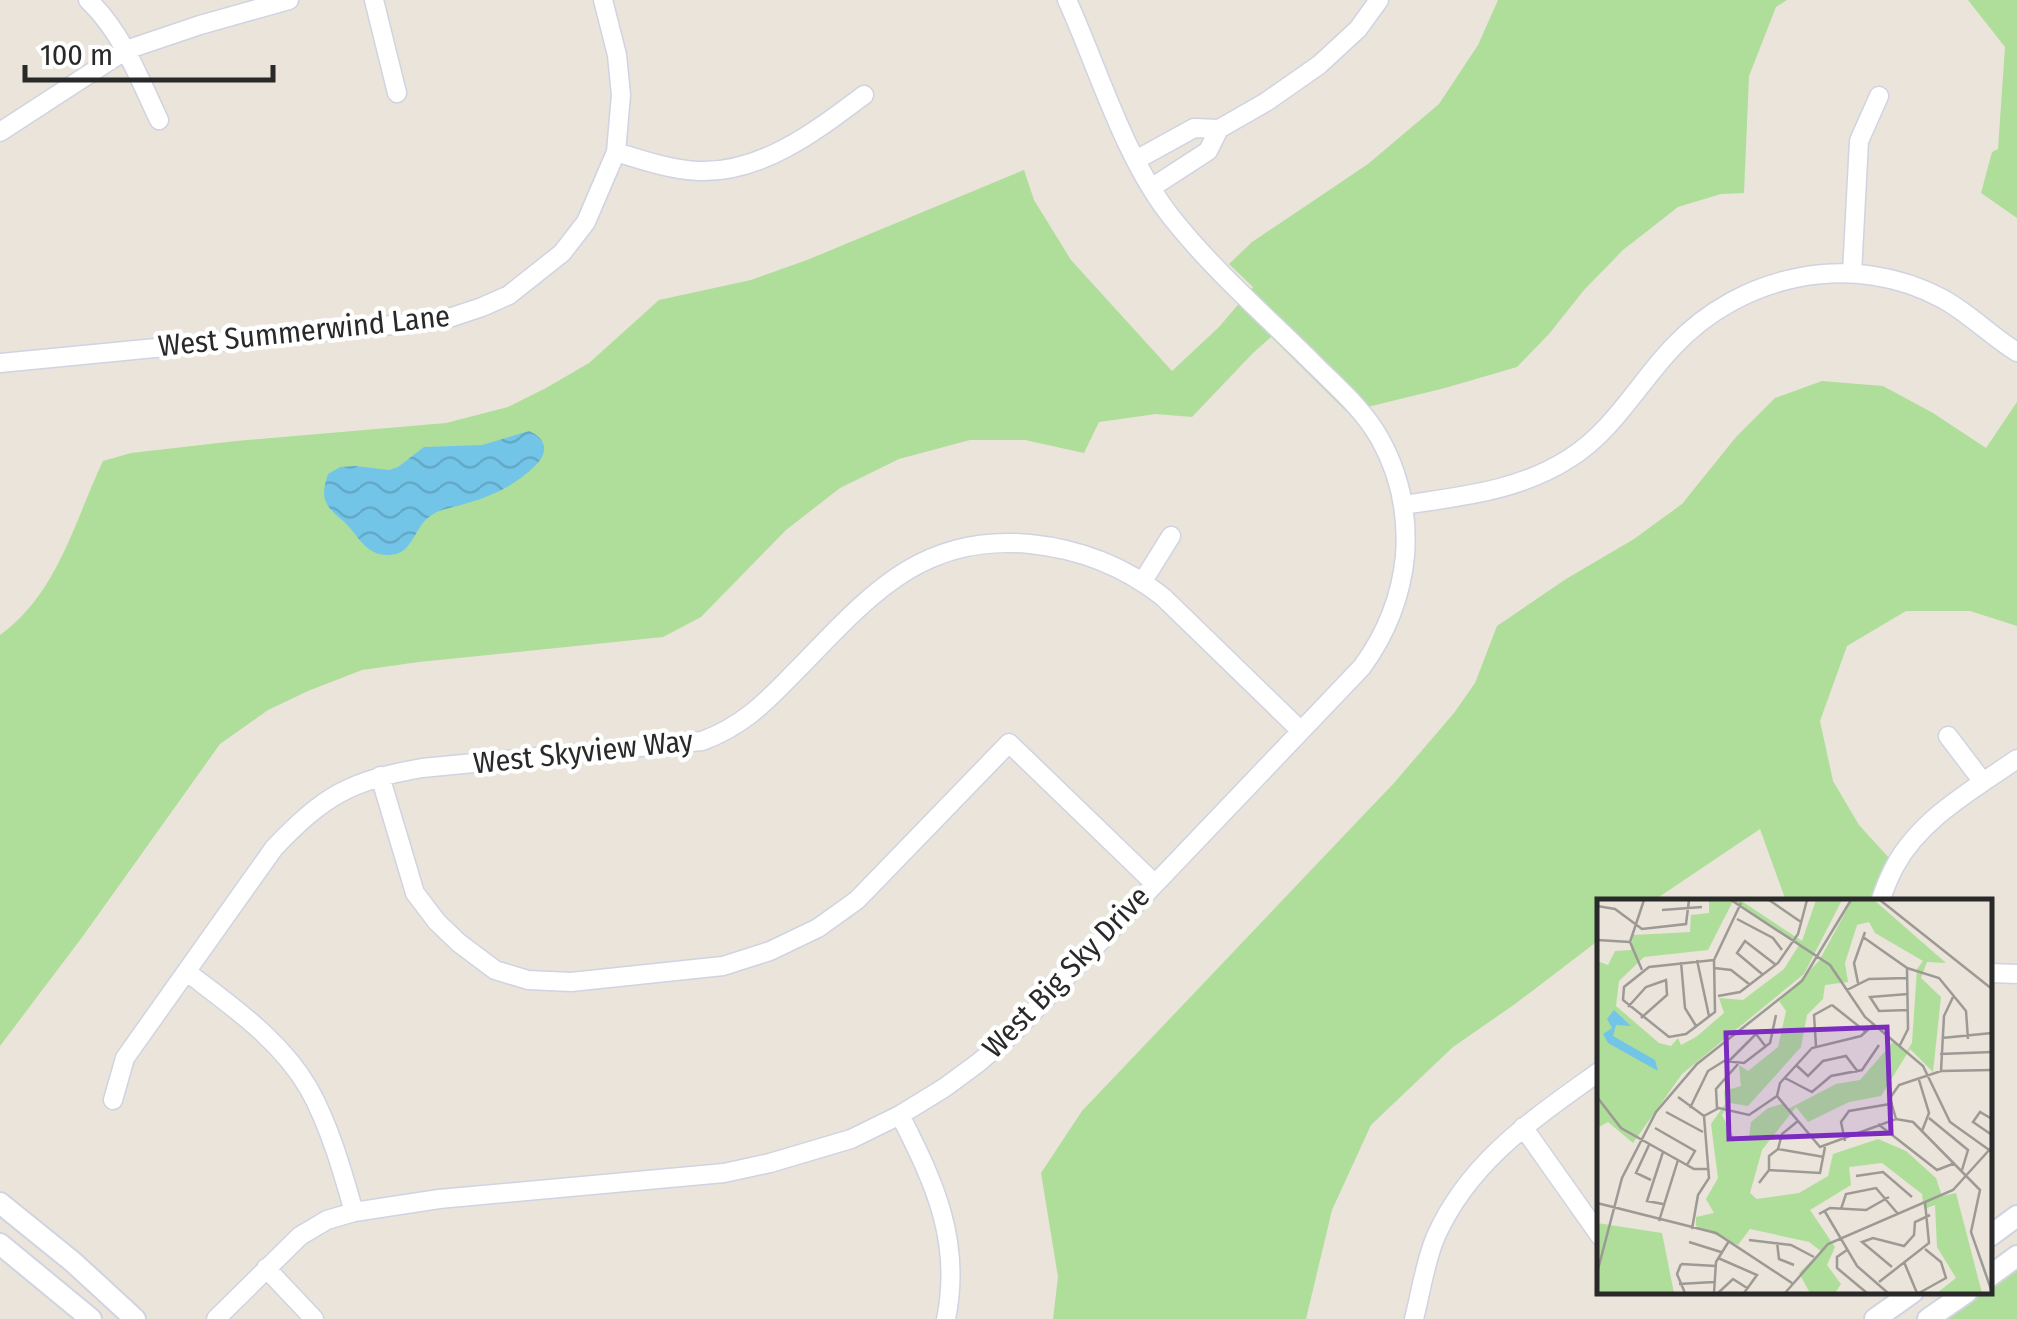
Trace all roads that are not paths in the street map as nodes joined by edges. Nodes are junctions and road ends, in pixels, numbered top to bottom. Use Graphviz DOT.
graph roads {
  1 [pos="88,0"];
  2 [pos="289,0"];
  3 [pos="374,0"];
  4 [pos="603,0"];
  5 [pos="1067,0"];
  6 [pos="1379,0"];
  7 [pos="126,50"];
  8 [pos="397,93"];
  9 [pos="864,95"];
  10 [pos="1879,96"];
  11 [pos="159,120"];
  12 [pos="1219,129"];
  13 [pos="0,132"];
  14 [pos="616,152"];
  15 [pos="1136,160"];
  16 [pos="1151,188"];
  17 [pos="1852,273"];
  18 [pos="2017,352"];
  19 [pos="0,363"];
  20 [pos="1404,505"];
  21 [pos="1171,536"];
  22 [pos="1143,581"];
  23 [pos="1300,730"];
  24 [pos="1948,736"];
  25 [pos="2017,759"];
  26 [pos="380,776"];
  27 [pos="1983,782"];
  28 [pos="1154,883"];
  29 [pos="1881,899"];
  30 [pos="187,972"];
  31 [pos="1597,1073"];
  32 [pos="113,1100"];
  33 [pos="900,1115"];
  34 [pos="1523,1127"];
  35 [pos="0,1203"];
  36 [pos="354,1212"];
  37 [pos="2017,1216"];
  38 [pos="1597,1232"];
  39 [pos="1992,1235"];
  40 [pos="0,1244"];
  41 [pos="2017,1256"];
  42 [pos="266,1268"];
  43 [pos="1992,1275"];
  44 [pos="1910,1294"];
  45 [pos="1964,1294"];
  46 [pos="90,1319"];
  47 [pos="135,1319"];
  48 [pos="216,1319"];
  49 [pos="314,1319"];
  50 [pos="946,1319"];
  51 [pos="1414,1319"];
  52 [pos="1875,1319"];
  53 [pos="1928,1319"];
  1 -- 7 [label="street"];
  2 -- 7 [label="street"];
  3 -- 8 [label="street"];
  4 -- 14 [label="street, West Summerwind Lane"];
  5 -- 15 [label="street, West Big Sky Drive"];
  6 -- 12 [label="street"];
  7 -- 11 [label="street"];
  7 -- 13 [label="street"];
  9 -- 14 [label="street"];
  10 -- 17 [label="street"];
  12 -- 15 [label="street"];
  12 -- 16 [label="street"];
  14 -- 19 [label="street, West Summerwind Lane"];
  15 -- 16 [label="street, West Big Sky Drive"];
  16 -- 20 [label="street, West Big Sky Drive"];
  17 -- 18 [label="street"];
  17 -- 20 [label="street"];
  20 -- 23 [label="street, West Big Sky Drive"];
  21 -- 22 [label="street"];
  22 -- 23 [label="street, West Skyview Way"];
  22 -- 26 [label="street, West Skyview Way"];
  23 -- 28 [label="street, West Big Sky Drive"];
  24 -- 27 [label="street"];
  25 -- 27 [label="street"];
  26 -- 28 [label="street"];
  26 -- 30 [label="street, West Skyview Way"];
  27 -- 29 [label="street"];
  28 -- 33 [label="street, West Big Sky Drive"];
  30 -- 32 [label="street, West Skyview Way"];
  30 -- 36 [label="street"];
  31 -- 34 [label="street"];
  33 -- 36 [label="street, West Big Sky Drive"];
  33 -- 50 [label="street"];
  34 -- 38 [label="street"];
  34 -- 51 [label="street"];
  35 -- 47 [label="street"];
  36 -- 42 [label="street, West Big Sky Drive"];
  37 -- 39 [label="street"];
  40 -- 46 [label="street"];
  41 -- 43 [label="street"];
  42 -- 48 [label="street, West Big Sky Drive"];
  42 -- 49 [label="street"];
  44 -- 52 [label="street"];
  45 -- 53 [label="street"];
}
